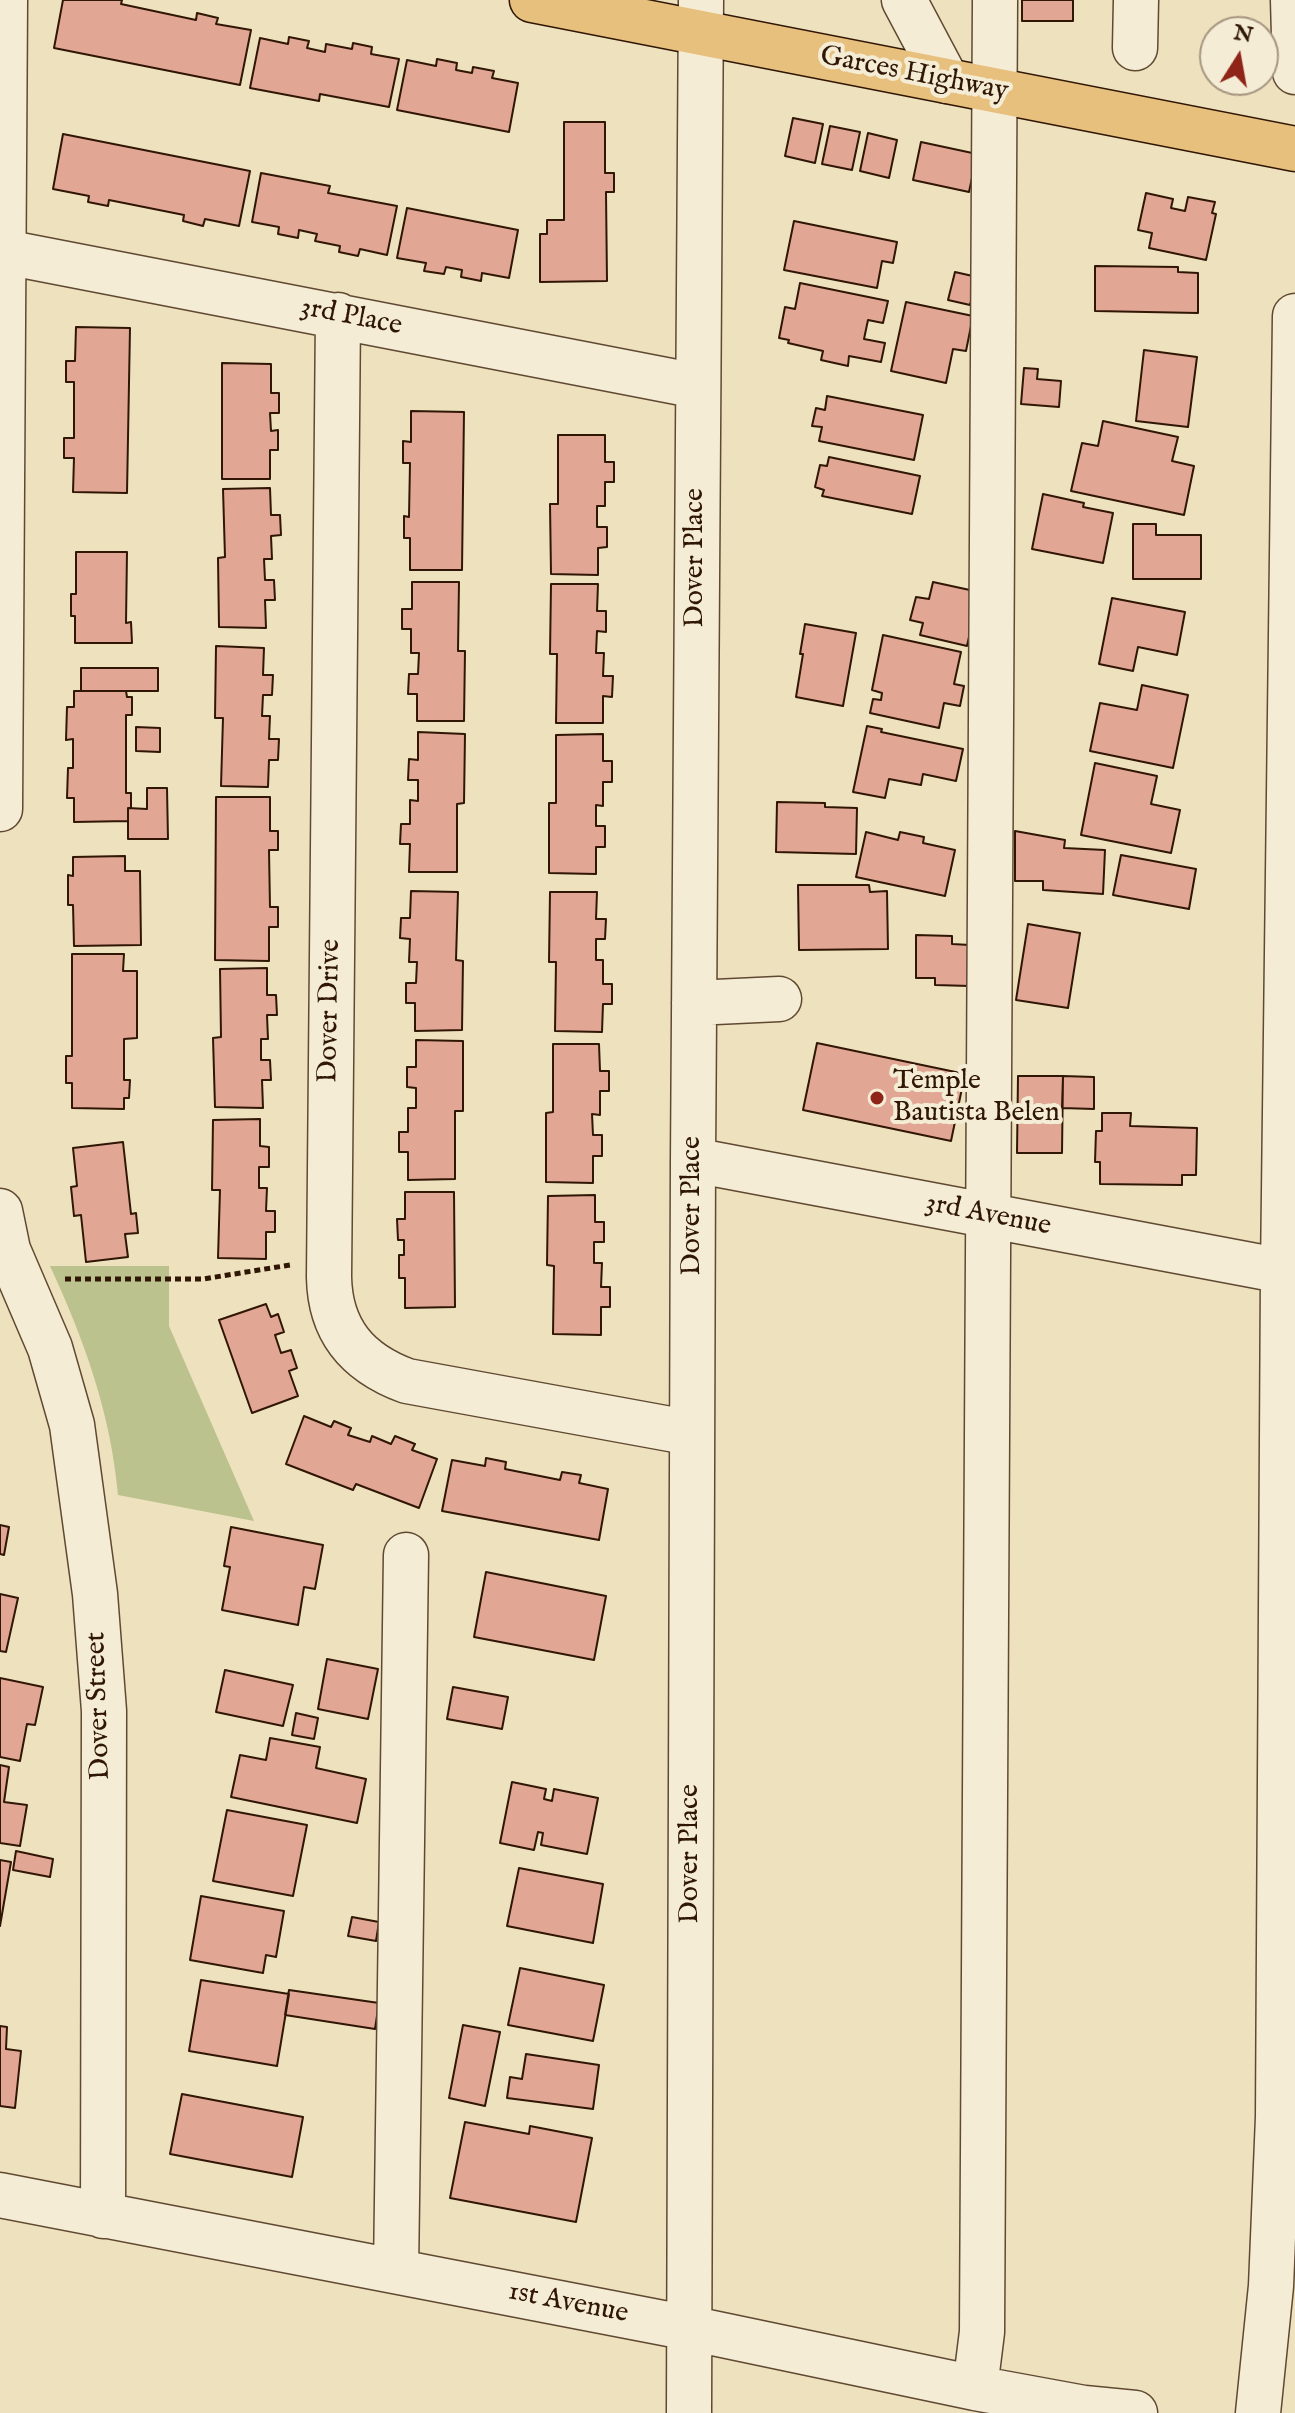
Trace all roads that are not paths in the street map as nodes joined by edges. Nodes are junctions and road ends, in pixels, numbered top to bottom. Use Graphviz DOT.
graph roads {
  1 [pos="5,0"];
  2 [pos="532,0"];
  3 [pos="904,0"];
  4 [pos="995,0"];
  5 [pos="1136,0"];
  6 [pos="1293,0"];
  7 [pos="700,17"];
  8 [pos="1135,48"];
  9 [pos="1295,72"];
  10 [pos="947,81"];
  11 [pos="995,90"];
  12 [pos="1295,149"];
  13 [pos="5,252"];
  14 [pos="338,315"];
  15 [pos="1295,316"];
  16 [pos="697,386"];
  17 [pos="0,809"];
  18 [pos="779,999"];
  19 [pos="694,1003"];
  20 [pos="693,1160"];
  21 [pos="0,1211"];
  22 [pos="989,1216"];
  23 [pos="1283,1271"];
  24 [pos="692,1433"];
  25 [pos="406,1555"];
  26 [pos="0,2195"];
  27 [pos="103,2216"];
  28 [pos="396,2271"];
  29 [pos="689,2328"];
  30 [pos="975,2388"];
  31 [pos="1084,2411"];
  32 [pos="689,2413"];
  33 [pos="1135,2413"];
  34 [pos="1258,2413"];
  1 -- 13 [label="street"];
  2 -- 7 [label="main road, Garces Highway"];
  3 -- 10 [label="street"];
  4 -- 11 [label="street"];
  5 -- 8 [label="street"];
  6 -- 9 [label="street"];
  7 -- 10 [label="main road, Garces Highway"];
  7 -- 16 [label="street, Dover Place"];
  10 -- 11 [label="main road, Garces Highway"];
  11 -- 12 [label="main road, Garces Highway"];
  11 -- 22 [label="street"];
  13 -- 14 [label="street, 3rd Place"];
  13 -- 17 [label="street"];
  14 -- 16 [label="street, 3rd Place"];
  14 -- 24 [label="street, Dover Drive"];
  15 -- 23 [label="street"];
  16 -- 19 [label="street, Dover Place"];
  18 -- 19 [label="street"];
  19 -- 20 [label="street, Dover Place"];
  20 -- 22 [label="street, 3rd Avenue"];
  20 -- 24 [label="street, Dover Place"];
  21 -- 27 [label="street, Dover Street"];
  22 -- 23 [label="street, 3rd Avenue"];
  22 -- 30 [label="street"];
  23 -- 34 [label="street"];
  24 -- 29 [label="street, Dover Place"];
  25 -- 28 [label="street"];
  26 -- 27 [label="street, 1st Avenue"];
  27 -- 28 [label="street, 1st Avenue"];
  28 -- 29 [label="street, 1st Avenue"];
  29 -- 30 [label="street, 1st Avenue"];
  29 -- 32 [label="street, Dover Place"];
  30 -- 31 [label="street, 1st Avenue"];
  31 -- 33 [label="street, 1st Avenue"];
}
